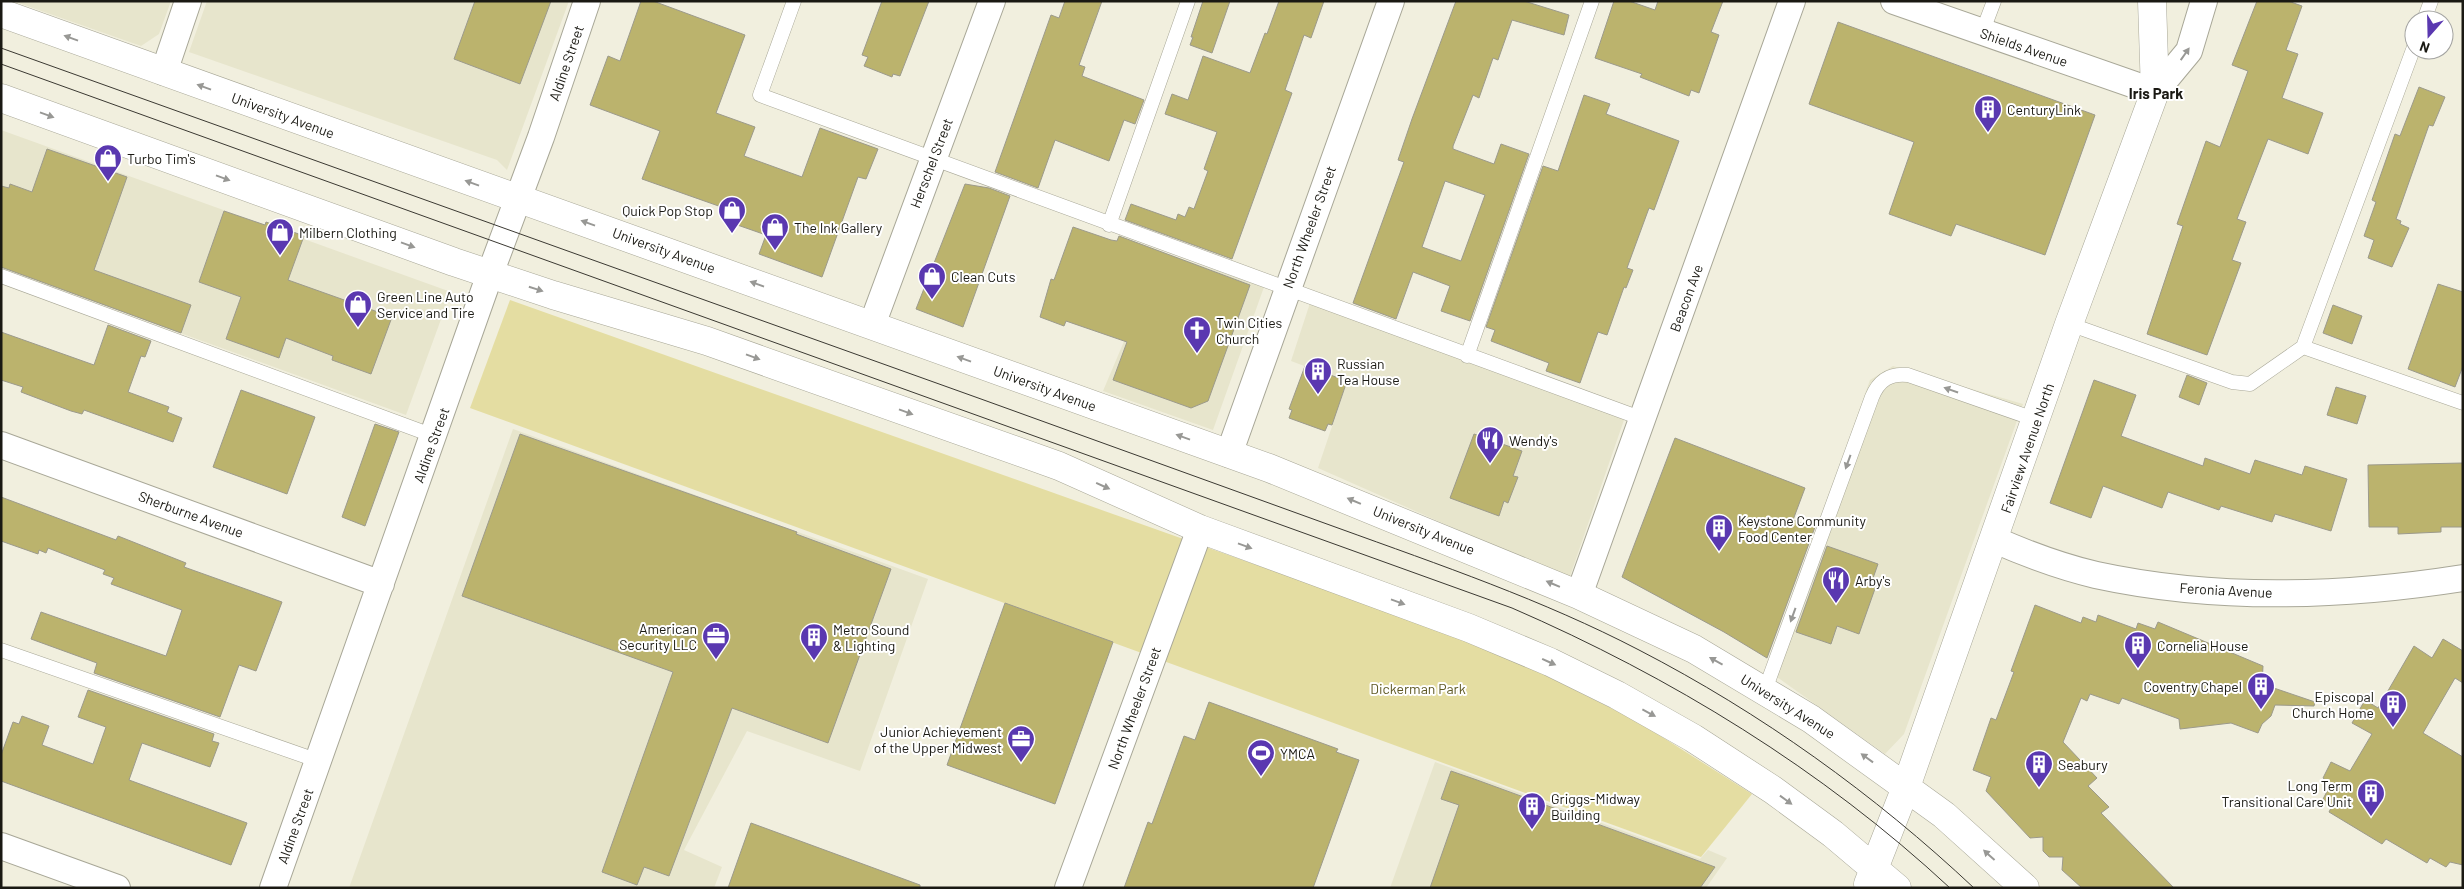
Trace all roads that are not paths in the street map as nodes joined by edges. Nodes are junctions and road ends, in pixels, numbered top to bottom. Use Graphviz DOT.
graph roads {
  1 [pos="188,1"];
  2 [pos="587,1"];
  3 [pos="794,1"];
  4 [pos="992,1"];
  5 [pos="1188,1"];
  6 [pos="1391,1"];
  7 [pos="1592,1"];
  8 [pos="1792,1"];
  9 [pos="1894,1"];
  10 [pos="1994,1"];
  11 [pos="2152,1"];
  12 [pos="2204,1"];
  13 [pos="1,13"];
  14 [pos="1982,33"];
  15 [pos="2409,60"];
  16 [pos="164,72"];
  17 [pos="2155,92"];
  18 [pos="1,98"];
  19 [pos="934,158"];
  20 [pos="518,198"];
  21 [pos="1109,225"];
  22 [pos="490,274"];
  23 [pos="1,276"];
  24 [pos="1287,290"];
  25 [pos="2070,324"];
  26 [pos="872,325"];
  27 [pos="2303,346"];
  28 [pos="1467,356"];
  29 [pos="2463,403"];
  30 [pos="1643,419"];
  31 [pos="2036,420"];
  32 [pos="434,436"];
  33 [pos="1,446"];
  34 [pos="1229,454"];
  35 [pos="1200,528"];
  36 [pos="1995,540"];
  37 [pos="2463,578"];
  38 [pos="381,584"];
  39 [pos="1579,595"];
  40 [pos="1,650"];
  41 [pos="1765,690"];
  42 [pos="319,761"];
  43 [pos="1906,787"];
  44 [pos="1,846"];
  45 [pos="1870,878"];
  46 [pos="117,888"];
  47 [pos="273,888"];
  48 [pos="1068,888"];
  49 [pos="1897,888"];
  50 [pos="2025,888"];
  1 -- 16 [label="street"];
  2 -- 20 [label="street, Aldine Street"];
  3 -- 19 [label="lane"];
  4 -- 19 [label="street, Herschel Street"];
  5 -- 21 [label="lane"];
  6 -- 24 [label="street, North Wheeler Street"];
  7 -- 28 [label="lane"];
  8 -- 30 [label="street, Beacon Ave"];
  9 -- 14 [label="street, Shields Avenue"];
  10 -- 14 [label="lane"];
  11 -- 17 [label="main road, Fairview Avenue North"];
  17 -- 12 [label="street, one-way"];
  16 -- 13 [label="main road, University Avenue, one-way"];
  14 -- 17 [label="street, Shields Avenue"];
  15 -- 27 [label="lane"];
  20 -- 16 [label="main road, University Avenue, one-way"];
  17 -- 25 [label="main road, Fairview Avenue North"];
  18 -- 22 [label="main road, one-way"];
  19 -- 21 [label="lane"];
  19 -- 26 [label="street, Herschel Street"];
  20 -- 22 [label="street, Aldine Street"];
  26 -- 20 [label="main road, University Avenue, one-way"];
  21 -- 24 [label="lane"];
  22 -- 32 [label="street, Aldine Street"];
  22 -- 35 [label="main road, one-way"];
  23 -- 32 [label="lane"];
  24 -- 28 [label="lane"];
  24 -- 34 [label="street, North Wheeler Street"];
  25 -- 27 [label="lane"];
  25 -- 31 [label="main road, Fairview Avenue North"];
  34 -- 26 [label="main road, University Avenue, one-way"];
  27 -- 29 [label="lane"];
  28 -- 30 [label="lane"];
  30 -- 39 [label="street, Beacon Ave"];
  31 -- 36 [label="main road, Fairview Avenue North"];
  31 -- 41 [label="lane, one-way"];
  32 -- 38 [label="street, Aldine Street"];
  33 -- 38 [label="street, Sherburne Avenue"];
  39 -- 34 [label="main road, University Avenue, one-way"];
  35 -- 45 [label="main road, one-way"];
  35 -- 48 [label="street, North Wheeler Street"];
  36 -- 37 [label="street, Feronia Avenue"];
  36 -- 43 [label="main road, Fairview Avenue North"];
  38 -- 42 [label="street, Aldine Street"];
  41 -- 39 [label="main road, University Avenue, one-way"];
  40 -- 42 [label="lane"];
  43 -- 41 [label="main road, University Avenue, one-way"];
  42 -- 47 [label="street, Aldine Street"];
  43 -- 45 [label="main road, Fairview Avenue North"];
  50 -- 43 [label="main road, University Avenue, one-way"];
  44 -- 46 [label="street"];
  45 -- 49 [label="main road"];
}
